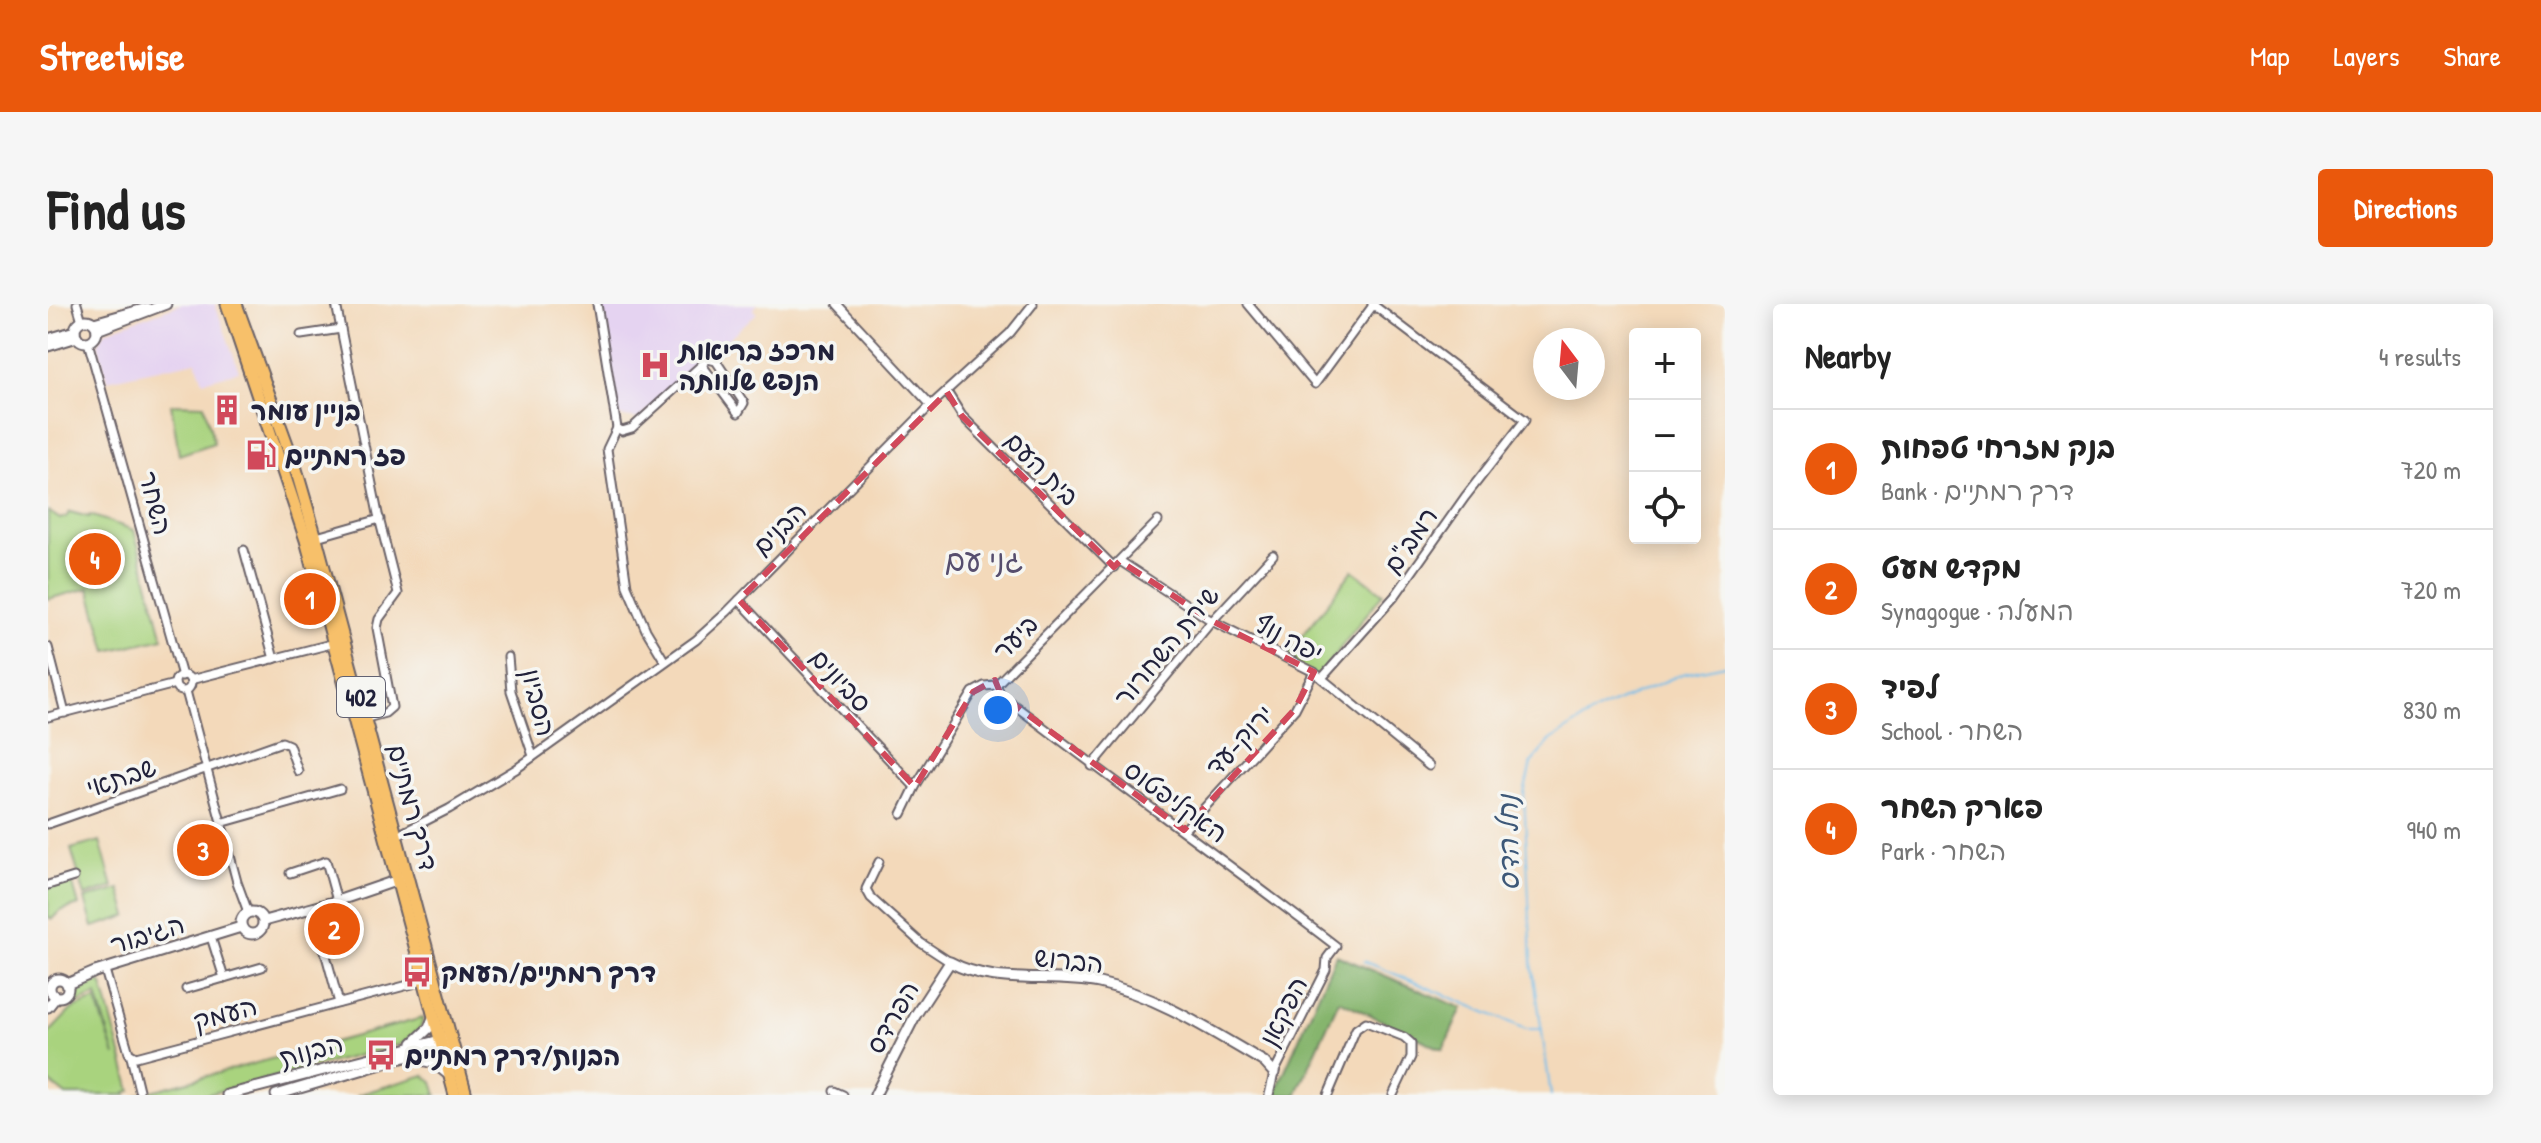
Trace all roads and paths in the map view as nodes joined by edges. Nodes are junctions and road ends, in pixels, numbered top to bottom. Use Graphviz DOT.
graph roads {
  1 [pos="77,304"];
  2 [pos="227,304"];
  3 [pos="336,304"];
  4 [pos="597,304"];
  5 [pos="837,304"];
  6 [pos="1033,304"];
  7 [pos="1248,304"];
  8 [pos="1373,304"];
  9 [pos="162,305"];
  10 [pos="238,306"];
  11 [pos="82,321"];
  12 [pos="96,327"];
  13 [pos="341,329"];
  14 [pos="76,334"];
  15 [pos="301,335"];
  16 [pos="48,339"];
  17 [pos="88,342"];
  18 [pos="48,346"];
  19 [pos="702,365"];
  20 [pos="947,392"];
  21 [pos="931,405"];
  22 [pos="617,428"];
  23 [pos="380,519"];
  24 [pos="1158,521"];
  25 [pos="311,539"];
  26 [pos="244,550"];
  27 [pos="1273,555"];
  28 [pos="1117,564"];
  29 [pos="739,600"];
  30 [pos="1212,621"];
  31 [pos="335,643"];
  32 [pos="48,647"];
  33 [pos="508,657"];
  34 [pos="274,659"];
  35 [pos="664,660"];
  36 [pos="1314,672"];
  37 [pos="186,678"];
  38 [pos="1322,678"];
  39 [pos="175,684"];
  40 [pos="996,685"];
  41 [pos="186,691"];
  42 [pos="65,713"];
  43 [pos="48,717"];
  44 [pos="361,720"];
  45 [pos="533,756"];
  46 [pos="1092,766"];
  47 [pos="1429,766"];
  48 [pos="206,768"];
  49 [pos="298,771"];
  50 [pos="915,787"];
  51 [pos="340,789"];
  52 [pos="902,814"];
  53 [pos="221,823"];
  54 [pos="48,824"];
  55 [pos="1184,830"];
  56 [pos="392,838"];
  57 [pos="879,862"];
  58 [pos="290,873"];
  59 [pos="74,877"];
  60 [pos="402,878"];
  61 [pos="48,885"];
  62 [pos="337,901"];
  63 [pos="313,908"];
  64 [pos="248,912"];
  65 [pos="264,921"];
  66 [pos="241,927"];
  67 [pos="211,937"];
  68 [pos="1336,946"];
  69 [pos="950,962"];
  70 [pos="262,967"];
  71 [pos="105,970"];
  72 [pos="224,978"];
  73 [pos="49,983"];
  74 [pos="416,983"];
  75 [pos="67,984"];
  76 [pos="186,989"];
  77 [pos="56,997"];
  78 [pos="339,1003"];
  79 [pos="48,1007"];
  80 [pos="434,1015"];
  81 [pos="445,1042"];
  82 [pos="406,1047"];
  83 [pos="131,1057"];
  84 [pos="402,1058"];
  85 [pos="1274,1073"];
  86 [pos="450,1075"];
  87 [pos="139,1090"];
  88 [pos="834,1091"];
  89 [pos="227,1095"];
  90 [pos="276,1095"];
  91 [pos="455,1095"];
  92 [pos="466,1095"];
  93 [pos="843,1095"];
  94 [pos="875,1095"];
  95 [pos="1269,1095"];
  96 [pos="1328,1095"];
  97 [pos="1393,1095"];
  1 -- 11 [label="street"];
  2 -- 25 [label="main road, דרך רמתיים / 402"];
  3 -- 13 [label="street"];
  4 -- 22 [label="street"];
  5 -- 21 [label="street"];
  6 -- 20 [label="street, הבנים"];
  7 -- 8 [label="street"];
  8 -- 38 [label="street, רמב\"ם"];
  9 -- 12 [label="street"];
  10 -- 25 [label="main road, דרך רמתיים / 402"];
  11 -- 12 [label="street"];
  11 -- 14 [label="street"];
  12 -- 17 [label="street"];
  13 -- 15 [label="street"];
  13 -- 23 [label="street"];
  14 -- 16 [label="street"];
  14 -- 17 [label="street"];
  14 -- 18 [label="street"];
  17 -- 37 [label="street, השחר"];
  19 -- 19 [label="street"];
  19 -- 22 [label="street"];
  20 -- 21 [label="street, הבנים"];
  20 -- 28 [label="street, בית העם"];
  21 -- 29 [label="street, הבנים"];
  22 -- 35 [label="street"];
  23 -- 25 [label="street"];
  23 -- 44 [label="street"];
  24 -- 28 [label="street, ביער"];
  25 -- 31 [label="main road, דרך רמתיים / 402"];
  25 -- 44 [label="main road, דרך רמתיים / 402"];
  26 -- 34 [label="street"];
  27 -- 30 [label="street, שירת השחרור"];
  28 -- 30 [label="street, יפה נוף"];
  28 -- 40 [label="street, ביער"];
  29 -- 35 [label="street, הבנים"];
  29 -- 50 [label="street, סביונים"];
  30 -- 36 [label="street, יפה נוף"];
  30 -- 46 [label="street, שירת השחרור"];
  31 -- 34 [label="street"];
  31 -- 44 [label="main road, דרך רמתיים / 402"];
  32 -- 42 [label="street"];
  33 -- 45 [label="street, הסביון"];
  34 -- 37 [label="street"];
  35 -- 45 [label="street, הבנים"];
  36 -- 38 [label="street, יפה נוף"];
  36 -- 55 [label="street, ירוק-עד"];
  37 -- 39 [label="street"];
  37 -- 41 [label="street"];
  38 -- 47 [label="street, יפה נוף"];
  39 -- 41 [label="street"];
  39 -- 42 [label="street"];
  40 -- 46 [label="street, האקליפטוס"];
  40 -- 50 [label="street, ביער"];
  41 -- 48 [label="street"];
  42 -- 43 [label="street"];
  44 -- 56 [label="main road, דרך רמתיים / 402"];
  45 -- 56 [label="street, הבנים"];
  46 -- 55 [label="street, האקליפטוס"];
  48 -- 49 [label="street, שבתאי"];
  48 -- 53 [label="street"];
  48 -- 54 [label="street, שבתאי"];
  50 -- 52 [label="street, ביער"];
  51 -- 53 [label="street"];
  53 -- 64 [label="street"];
  55 -- 68 [label="street, האקליפטוס"];
  56 -- 60 [label="main road, דרך רמתיים / 402"];
  57 -- 69 [label="street, הברוש"];
  58 -- 62 [label="street"];
  59 -- 61 [label="street"];
  60 -- 62 [label="street"];
  60 -- 80 [label="main road, דרך רמתיים / 402"];
  60 -- 81 [label="main road, דרך רמתיים / 402"];
  62 -- 63 [label="street"];
  63 -- 65 [label="street"];
  63 -- 78 [label="street"];
  64 -- 65 [label="street"];
  64 -- 66 [label="street"];
  65 -- 66 [label="street"];
  66 -- 67 [label="street, הגיבור"];
  67 -- 71 [label="street, הגיבור"];
  67 -- 72 [label="street"];
  68 -- 85 [label="street, הפקאן"];
  69 -- 85 [label="street, הברוש"];
  69 -- 94 [label="street, הפרדס"];
  70 -- 72 [label="street"];
  71 -- 75 [label="street, הגיבור"];
  71 -- 83 [label="street"];
  72 -- 76 [label="street"];
  73 -- 75 [label="street"];
  73 -- 77 [label="street"];
  74 -- 78 [label="street, העמק"];
  75 -- 77 [label="street"];
  77 -- 79 [label="street"];
  78 -- 83 [label="street, העמק"];
  80 -- 81 [label="main road, דרך רמתיים / 402"];
  80 -- 82 [label="street"];
  81 -- 82 [label="street, הבנות"];
  81 -- 84 [label="street, הבנות"];
  81 -- 86 [label="main road, דרך רמתיים / 402"];
  81 -- 92 [label="main road, דרך רמתיים / 402"];
  82 -- 89 [label="street, הבנות"];
  83 -- 87 [label="street"];
  84 -- 86 [label="street"];
  84 -- 90 [label="street, הבנות"];
  85 -- 95 [label="street, הפקאן"];
  86 -- 91 [label="main road, דרך רמתיים / 402"];
  88 -- 93 [label="street"];
  96 -- 97 [label="street"];
}
